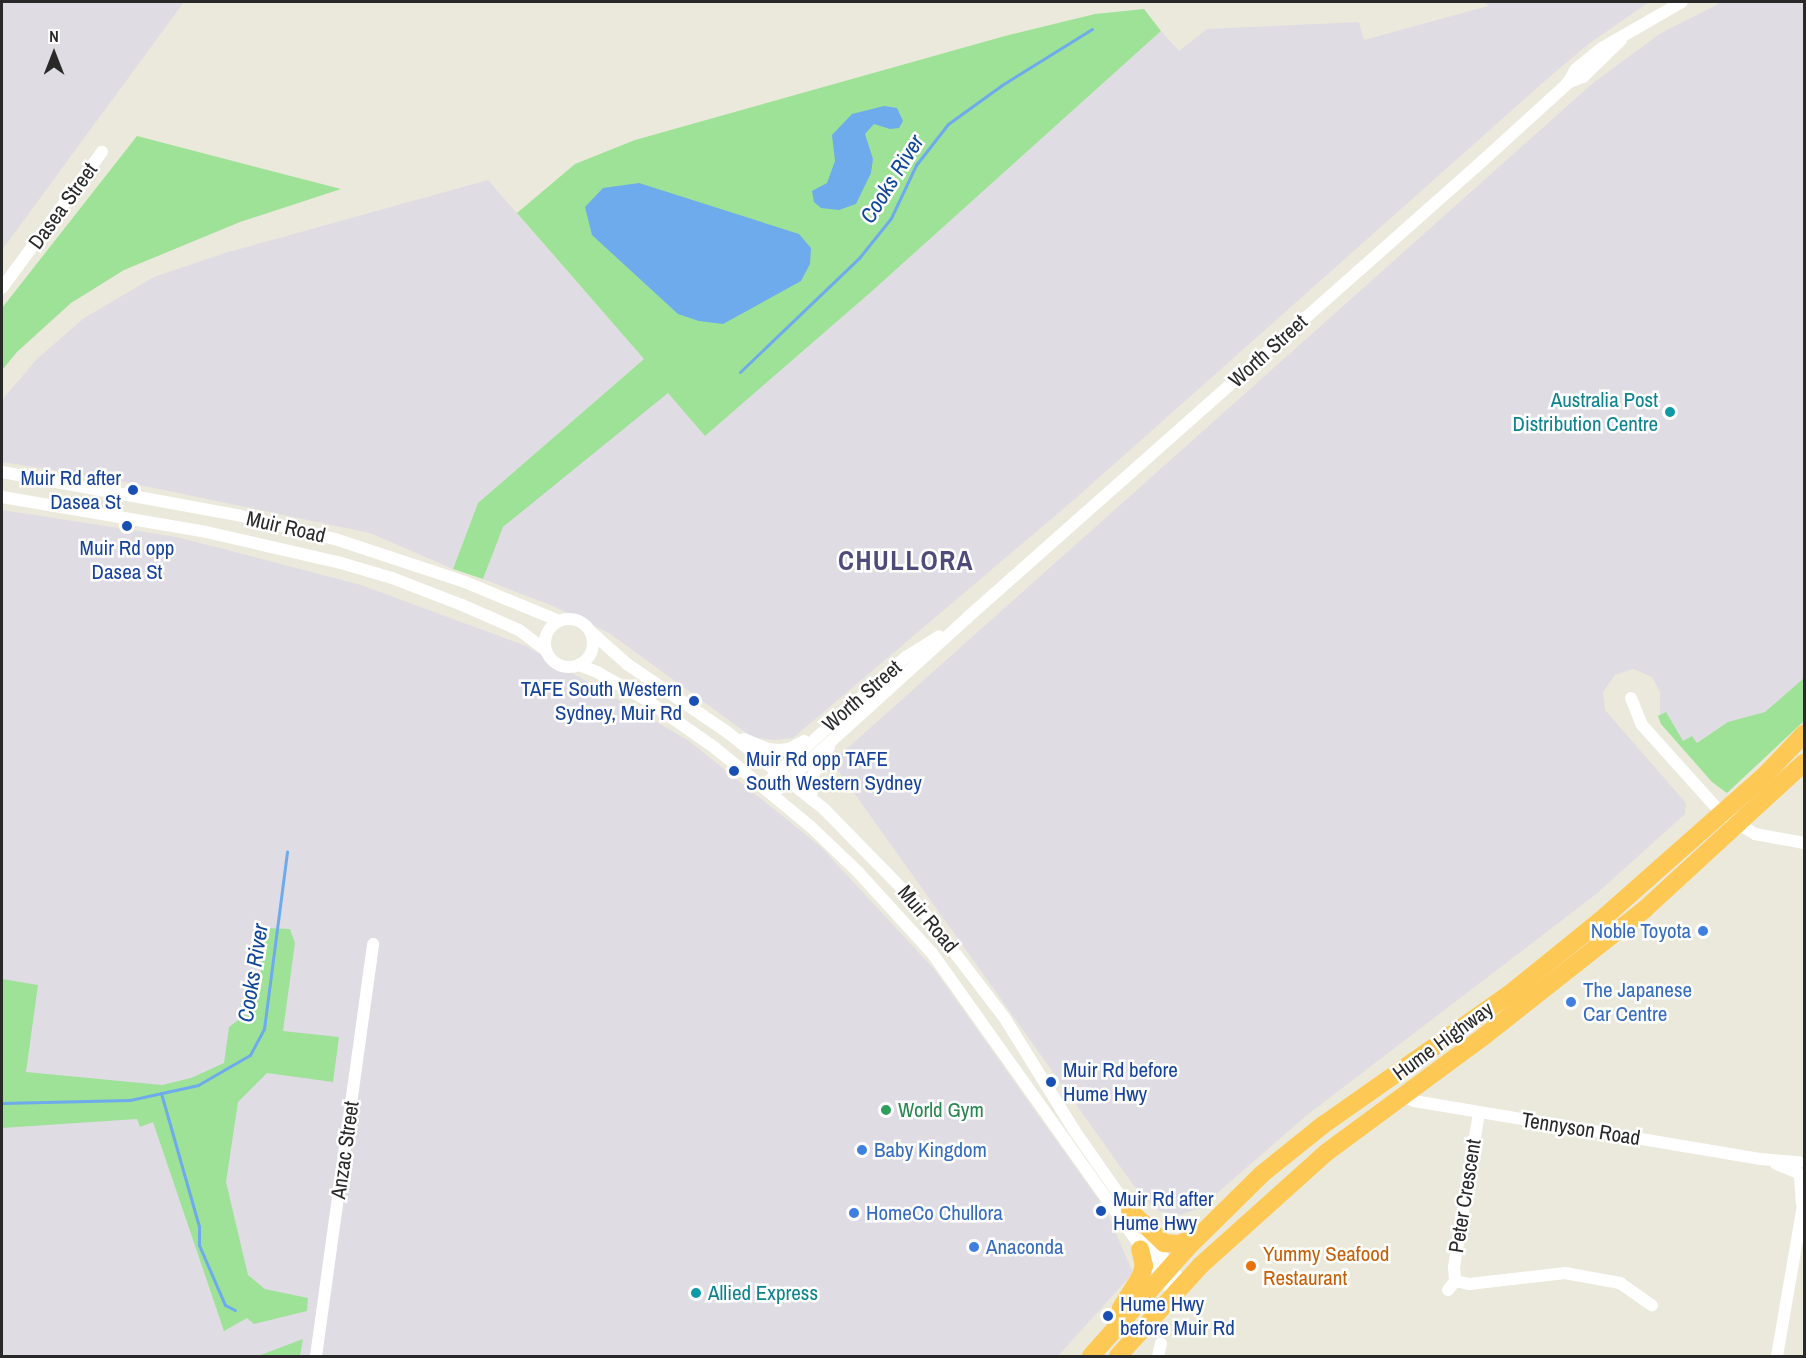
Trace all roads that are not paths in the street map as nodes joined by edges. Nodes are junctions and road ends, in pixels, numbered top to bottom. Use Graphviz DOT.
graph roads {
  1 [pos="1682,2"];
  2 [pos="102,152"];
  3 [pos="2,288"];
  4 [pos="2,472"];
  5 [pos="2,496"];
  6 [pos="559,621"];
  7 [pos="590,632"];
  8 [pos="546,650"];
  9 [pos="579,665"];
  10 [pos="1631,698"];
  11 [pos="727,732"];
  12 [pos="830,732"];
  13 [pos="1804,734"];
  14 [pos="1804,763"];
  15 [pos="782,776"];
  16 [pos="768,790"];
  17 [pos="811,799"];
  18 [pos="1729,819"];
  19 [pos="1804,843"];
  20 [pos="373,944"];
  21 [pos="1402,1095"];
  22 [pos="1479,1112"];
  23 [pos="1802,1166"];
  24 [pos="1803,1202"];
  25 [pos="1130,1211"];
  26 [pos="1214,1221"];
  27 [pos="1140,1249"];
  28 [pos="1165,1272"];
  29 [pos="1179,1289"];
  30 [pos="1652,1305"];
  31 [pos="1161,1343"];
  32 [pos="316,1356"];
  33 [pos="1090,1356"];
  34 [pos="1118,1356"];
  35 [pos="1158,1356"];
  36 [pos="1777,1356"];
  1 -- 12 [label="street, Worth Street"];
  2 -- 3 [label="street, Dasea Street"];
  4 -- 6 [label="street, Muir Road"];
  5 -- 8 [label="street, Muir Road"];
  6 -- 7 [label="street"];
  6 -- 8 [label="street"];
  7 -- 9 [label="street"];
  7 -- 11 [label="street, Muir Road"];
  8 -- 9 [label="street"];
  9 -- 16 [label="street, Muir Road"];
  10 -- 18 [label="street"];
  11 -- 12 [label="street"];
  11 -- 15 [label="street, Muir Road"];
  12 -- 15 [label="street, Worth Street"];
  12 -- 17 [label="street"];
  13 -- 18 [label="highway, Hume Highway"];
  14 -- 18 [label="highway, Hume Highway"];
  15 -- 16 [label="street, Worth Street"];
  15 -- 17 [label="street, Muir Road"];
  16 -- 27 [label="street, Muir Road"];
  17 -- 25 [label="street, Muir Road"];
  18 -- 19 [label="street"];
  18 -- 21 [label="highway, Hume Highway"];
  18 -- 26 [label="highway, Hume Highway"];
  20 -- 32 [label="street, Anzac Street"];
  21 -- 22 [label="street, Tennyson Road"];
  21 -- 29 [label="highway, Hume Highway"];
  22 -- 23 [label="street, Tennyson Road"];
  22 -- 30 [label="street, Peter Crescent"];
  23 -- 24 [label="street"];
  24 -- 36 [label="street"];
  25 -- 26 [label="highway"];
  25 -- 28 [label="street, Muir Road"];
  26 -- 28 [label="highway, Hume Highway"];
  27 -- 28 [label="street, Muir Road"];
  27 -- 33 [label="highway"];
  28 -- 29 [label="street, Muir Road"];
  28 -- 33 [label="highway, Hume Highway"];
  29 -- 34 [label="highway, Hume Highway"];
  31 -- 35 [label="street"];
}
